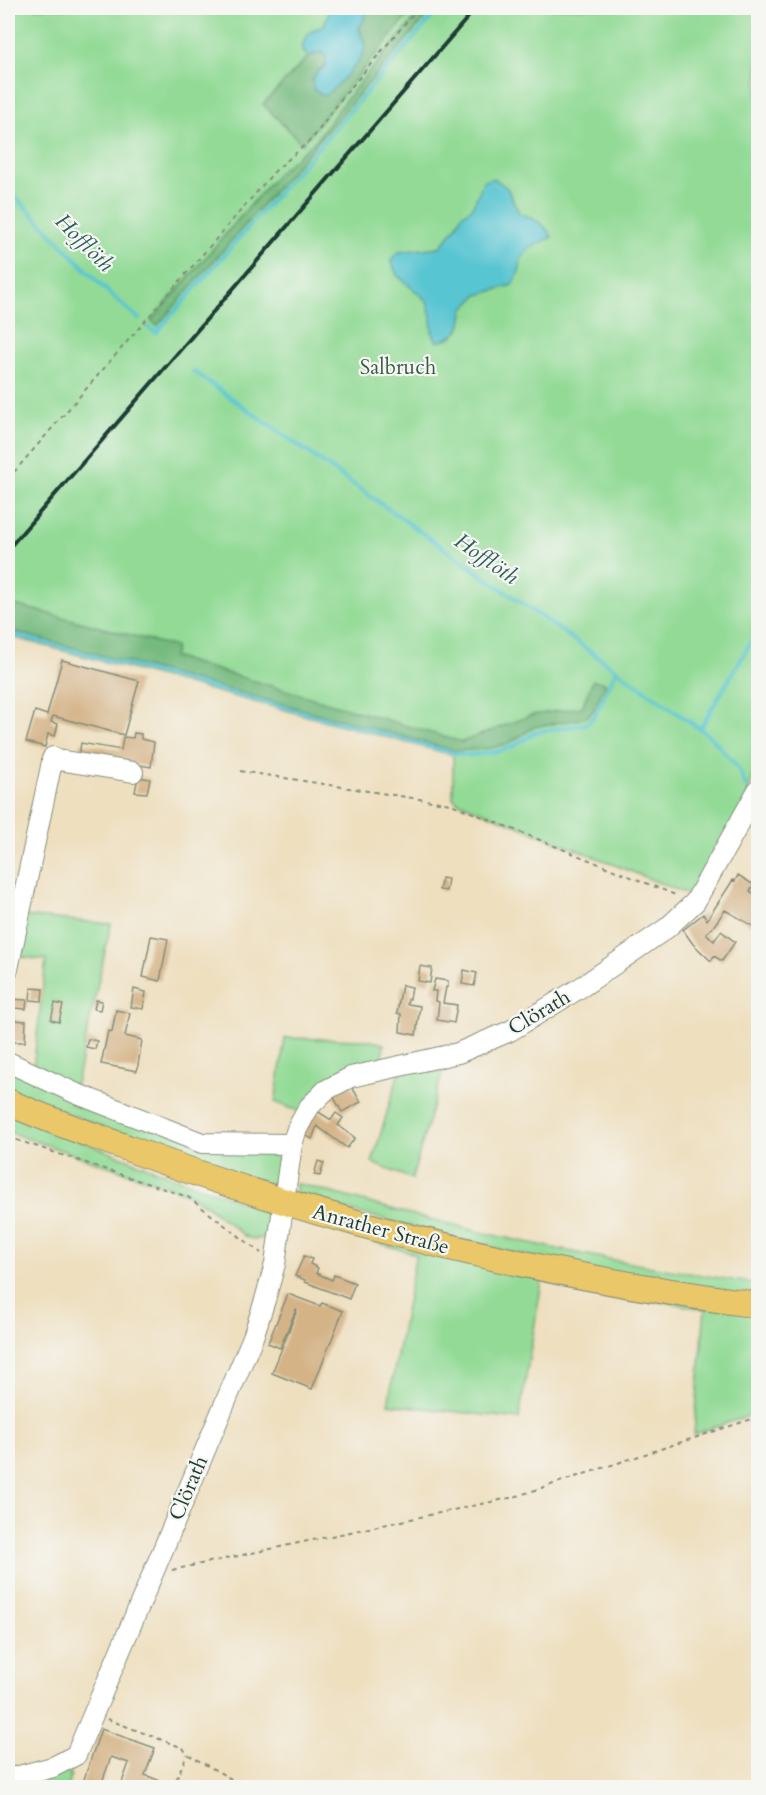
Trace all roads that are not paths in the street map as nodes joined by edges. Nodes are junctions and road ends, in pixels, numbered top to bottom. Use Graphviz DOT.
graph roads {
  1 [pos="133,772"];
  2 [pos="752,803"];
  3 [pos="8,969"];
  4 [pos="8,1062"];
  5 [pos="12,1104"];
  6 [pos="292,1144"];
  7 [pos="284,1202"];
  8 [pos="759,1305"];
  9 [pos="8,1779"];
  1 -- 3 [label="street"];
  2 -- 6 [label="street, Clörath"];
  4 -- 6 [label="street"];
  5 -- 7 [label="main road, Anrather Straße"];
  6 -- 7 [label="street, Clörath"];
  7 -- 8 [label="main road, Anrather Straße"];
  7 -- 9 [label="street, Clörath"];
}
